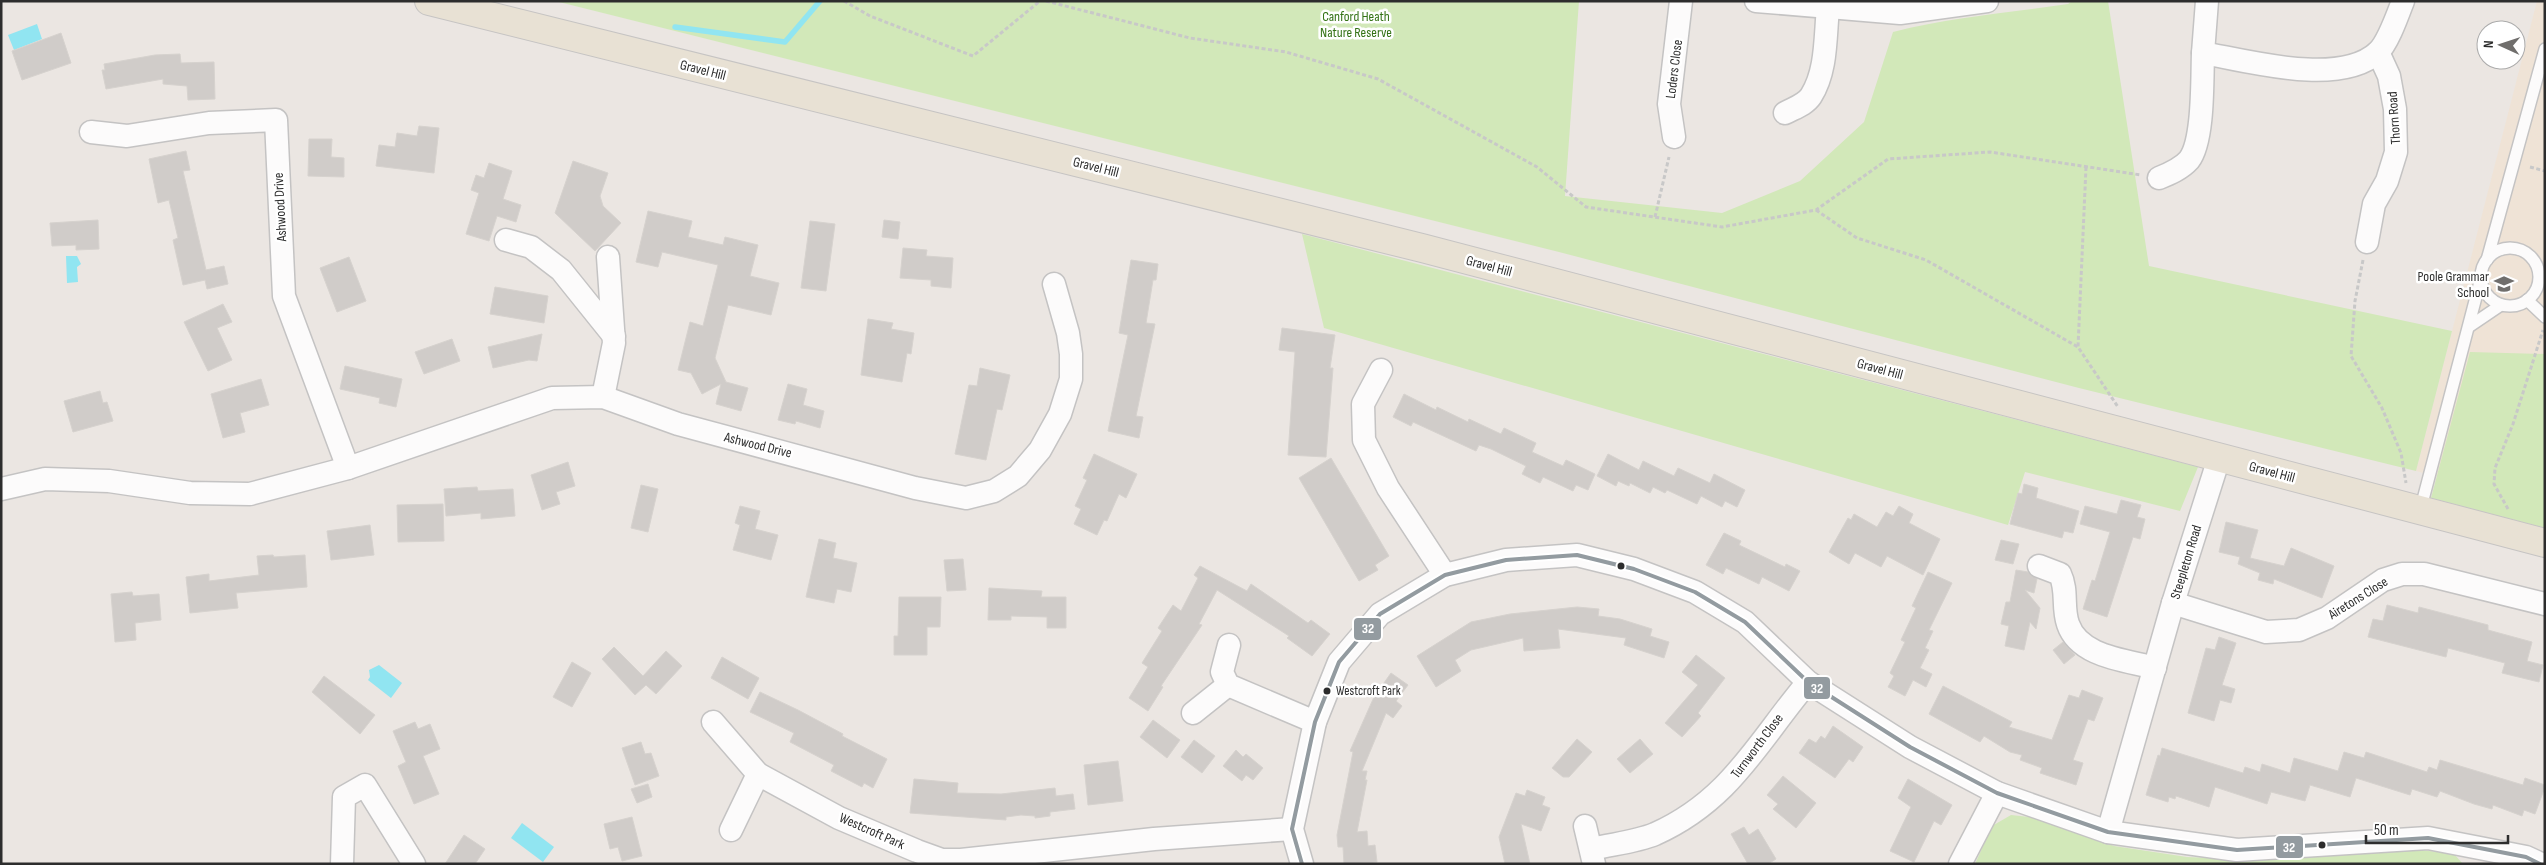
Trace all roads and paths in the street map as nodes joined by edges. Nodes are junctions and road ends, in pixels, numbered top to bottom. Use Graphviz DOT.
graph roads {
  1 [pos="429,1"];
  2 [pos="844,1"];
  3 [pos="1040,1"];
  4 [pos="1046,1"];
  5 [pos="1681,1"];
  6 [pos="1756,1"];
  7 [pos="1987,1"];
  8 [pos="2207,1"];
  9 [pos="2403,1"];
  10 [pos="1828,8"];
  11 [pos="2545,49"];
  12 [pos="2378,52"];
  13 [pos="2203,53"];
  14 [pos="1785,113"];
  15 [pos="91,132"];
  16 [pos="1674,137"];
  17 [pos="2086,167"];
  18 [pos="2530,167"];
  19 [pos="2545,171"];
  20 [pos="2159,178"];
  21 [pos="1816,210"];
  22 [pos="1655,217"];
  23 [pos="506,240"];
  24 [pos="2367,242"];
  25 [pos="608,257"];
  26 [pos="2487,260"];
  27 [pos="2481,278"];
  28 [pos="1054,284"];
  29 [pos="2527,300"];
  30 [pos="2501,304"];
  31 [pos="2544,322"];
  32 [pos="2470,326"];
  33 [pos="614,336"];
  34 [pos="2078,347"];
  35 [pos="1381,370"];
  36 [pos="602,397"];
  37 [pos="2138,436"];
  38 [pos="2219,458"];
  39 [pos="348,468"];
  40 [pos="1,489"];
  41 [pos="2415,509"];
  42 [pos="2511,515"];
  43 [pos="2545,543"];
  44 [pos="2039,566"];
  45 [pos="1446,575"];
  46 [pos="2173,604"];
  47 [pos="2545,604"];
  48 [pos="1229,646"];
  49 [pos="2155,668"];
  50 [pos="1808,682"];
  51 [pos="1228,685"];
  52 [pos="1192,712"];
  53 [pos="713,722"];
  54 [pos="1315,722"];
  55 [pos="758,774"];
  56 [pos="1997,793"];
  57 [pos="1586,826"];
  58 [pos="1292,829"];
  59 [pos="731,830"];
  60 [pos="2108,832"];
  61 [pos="2480,855"];
  62 [pos="1593,856"];
  63 [pos="342,864"];
  64 [pos="414,864"];
  65 [pos="1302,864"];
  66 [pos="1960,864"];
  67 [pos="2541,864"];
  1 -- 37 [label="main road, Gravel Hill"];
  2 -- 3 [label="path"];
  4 -- 22 [label="path"];
  5 -- 16 [label="street, Loders Close"];
  6 -- 10 [label="street"];
  7 -- 10 [label="street"];
  8 -- 13 [label="street"];
  9 -- 12 [label="street"];
  10 -- 14 [label="street"];
  11 -- 26 [label="lane"];
  12 -- 13 [label="street"];
  12 -- 24 [label="street, Thorn Road"];
  13 -- 20 [label="street"];
  15 -- 39 [label="street, Ashwood Drive"];
  16 -- 22 [label="path"];
  17 -- 20 [label="path"];
  17 -- 21 [label="path"];
  17 -- 34 [label="path"];
  18 -- 19 [label="path"];
  21 -- 22 [label="path"];
  21 -- 34 [label="path"];
  23 -- 33 [label="street"];
  24 -- 41 [label="path"];
  25 -- 33 [label="street"];
  26 -- 27 [label="lane"];
  26 -- 29 [label="lane"];
  27 -- 30 [label="lane"];
  27 -- 32 [label="lane"];
  28 -- 36 [label="street, Ashwood Drive"];
  29 -- 30 [label="lane"];
  29 -- 31 [label="lane"];
  30 -- 32 [label="lane"];
  31 -- 42 [label="path"];
  32 -- 41 [label="lane"];
  33 -- 36 [label="street"];
  34 -- 37 [label="path"];
  35 -- 45 [label="street"];
  36 -- 39 [label="street, Ashwood Drive"];
  37 -- 38 [label="main road, Gravel Hill"];
  38 -- 41 [label="main road, Gravel Hill"];
  38 -- 46 [label="street, Steepleton Road"];
  39 -- 40 [label="street, Ashwood Drive"];
  41 -- 43 [label="main road, Gravel Hill"];
  44 -- 49 [label="street"];
  45 -- 50 [label="street"];
  45 -- 54 [label="street"];
  46 -- 47 [label="street, Airetons Close"];
  46 -- 49 [label="street, Steepleton Road"];
  48 -- 51 [label="street"];
  49 -- 60 [label="street, Steepleton Road"];
  50 -- 56 [label="street"];
  50 -- 62 [label="street, Turnworth Close"];
  51 -- 52 [label="street"];
  51 -- 54 [label="street"];
  53 -- 55 [label="street, Westcroft Park"];
  54 -- 58 [label="street"];
  55 -- 58 [label="street, Westcroft Park"];
  55 -- 59 [label="street"];
  56 -- 60 [label="street"];
  56 -- 66 [label="street"];
  57 -- 62 [label="street, Turnworth Close"];
  58 -- 65 [label="street"];
  60 -- 61 [label="street"];
  61 -- 67 [label="street"];
  63 -- 64 [label="street"];
}
